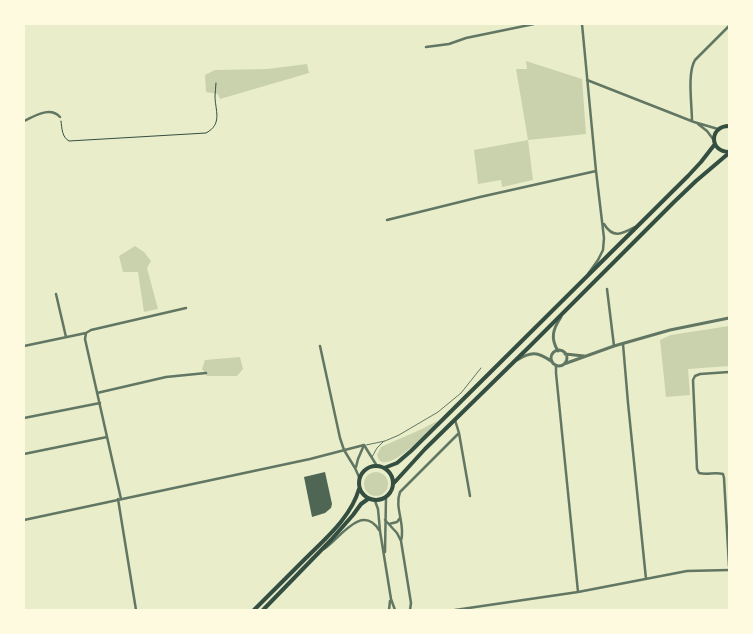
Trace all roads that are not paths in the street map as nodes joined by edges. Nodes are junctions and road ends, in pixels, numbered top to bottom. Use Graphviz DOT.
graph roads {
  1 [pos="534,24"];
  2 [pos="582,24"];
  3 [pos="729,26"];
  4 [pos="426,46"];
  5 [pos="588,80"];
  6 [pos="60,117"];
  7 [pos="24,121"];
  8 [pos="692,121"];
  9 [pos="696,123"];
  10 [pos="729,126"];
  11 [pos="718,129"];
  12 [pos="715,142"];
  13 [pos="729,153"];
  14 [pos="596,172"];
  15 [pos="386,220"];
  16 [pos="603,223"];
  17 [pos="639,225"];
  18 [pos="580,282"];
  19 [pos="606,289"];
  20 [pos="56,294"];
  21 [pos="186,308"];
  22 [pos="565,310"];
  23 [pos="729,318"];
  24 [pos="86,333"];
  25 [pos="66,338"];
  26 [pos="623,343"];
  27 [pos="24,346"];
  28 [pos="320,346"];
  29 [pos="614,346"];
  30 [pos="558,351"];
  31 [pos="565,354"];
  32 [pos="584,356"];
  33 [pos="552,360"];
  34 [pos="512,363"];
  35 [pos="564,364"];
  36 [pos="556,366"];
  37 [pos="481,368"];
  38 [pos="729,372"];
  39 [pos="206,373"];
  40 [pos="97,393"];
  41 [pos="100,403"];
  42 [pos="24,418"];
  43 [pos="455,420"];
  44 [pos="459,432"];
  45 [pos="107,437"];
  46 [pos="385,441"];
  47 [pos="364,445"];
  48 [pos="344,450"];
  49 [pos="24,454"];
  50 [pos="372,457"];
  51 [pos="377,466"];
  52 [pos="355,468"];
  53 [pos="384,468"];
  54 [pos="359,477"];
  55 [pos="393,484"];
  56 [pos="359,489"];
  57 [pos="470,496"];
  58 [pos="386,497"];
  59 [pos="368,498"];
  60 [pos="120,499"];
  61 [pos="375,500"];
  62 [pos="400,516"];
  63 [pos="24,520"];
  64 [pos="385,520"];
  65 [pos="389,524"];
  66 [pos="380,531"];
  67 [pos="401,541"];
  68 [pos="319,553"];
  69 [pos="385,558"];
  70 [pos="729,566"];
  71 [pos="729,570"];
  72 [pos="646,579"];
  73 [pos="578,592"];
  74 [pos="391,599"];
  75 [pos="136,610"];
  76 [pos="254,610"];
  77 [pos="263,610"];
  78 [pos="389,610"];
  79 [pos="395,610"];
  80 [pos="410,610"];
  81 [pos="455,610"];
  1 -- 4 [label="street"];
  2 -- 5 [label="street"];
  3 -- 8 [label="street"];
  5 -- 8 [label="street"];
  5 -- 14 [label="street"];
  6 -- 7 [label="street"];
  8 -- 9 [label="street"];
  9 -- 11 [label="street"];
  9 -- 12 [label="street"];
  10 -- 11 [label="main road"];
  11 -- 12 [label="main road"];
  12 -- 13 [label="main road"];
  12 -- 17 [label="main road"];
  13 -- 22 [label="main road"];
  14 -- 15 [label="street"];
  14 -- 16 [label="street"];
  16 -- 17 [label="street"];
  16 -- 18 [label="street"];
  17 -- 18 [label="main road"];
  18 -- 53 [label="main road"];
  19 -- 29 [label="street"];
  20 -- 25 [label="street"];
  21 -- 24 [label="street"];
  22 -- 30 [label="street"];
  22 -- 34 [label="main road"];
  23 -- 26 [label="street"];
  24 -- 25 [label="street"];
  24 -- 40 [label="street"];
  25 -- 27 [label="street"];
  26 -- 29 [label="street"];
  26 -- 72 [label="street"];
  28 -- 48 [label="street"];
  29 -- 32 [label="street"];
  30 -- 31 [label="street"];
  30 -- 33 [label="street"];
  31 -- 32 [label="street"];
  31 -- 35 [label="street"];
  32 -- 35 [label="street"];
  33 -- 34 [label="street"];
  33 -- 36 [label="street"];
  34 -- 43 [label="main road"];
  35 -- 36 [label="street"];
  36 -- 73 [label="street"];
  37 -- 46 [label="lane"];
  38 -- 70 [label="street"];
  39 -- 40 [label="street"];
  40 -- 41 [label="street"];
  41 -- 42 [label="street"];
  41 -- 45 [label="street"];
  43 -- 44 [label="street"];
  43 -- 55 [label="main road"];
  44 -- 57 [label="street"];
  44 -- 62 [label="street"];
  45 -- 49 [label="street"];
  45 -- 60 [label="street"];
  46 -- 47 [label="lane"];
  46 -- 50 [label="lane"];
  47 -- 48 [label="street"];
  47 -- 50 [label="street"];
  47 -- 52 [label="street"];
  48 -- 52 [label="street"];
  48 -- 60 [label="street"];
  50 -- 51 [label="street"];
  51 -- 53 [label="main road"];
  51 -- 54 [label="main road"];
  52 -- 54 [label="street"];
  53 -- 55 [label="main road"];
  54 -- 56 [label="main road"];
  55 -- 58 [label="main road"];
  56 -- 59 [label="main road"];
  56 -- 76 [label="main road"];
  58 -- 61 [label="main road"];
  58 -- 64 [label="street"];
  59 -- 61 [label="main road"];
  59 -- 68 [label="main road"];
  60 -- 63 [label="street"];
  60 -- 75 [label="street"];
  61 -- 66 [label="street"];
  62 -- 65 [label="street"];
  62 -- 67 [label="street"];
  64 -- 65 [label="street"];
  64 -- 69 [label="street"];
  65 -- 67 [label="street"];
  66 -- 68 [label="street"];
  66 -- 69 [label="street"];
  67 -- 80 [label="street"];
  68 -- 77 [label="main road"];
  69 -- 74 [label="street"];
  71 -- 72 [label="street"];
  72 -- 73 [label="street"];
  73 -- 81 [label="street"];
  74 -- 78 [label="street"];
  74 -- 79 [label="street"];
}
